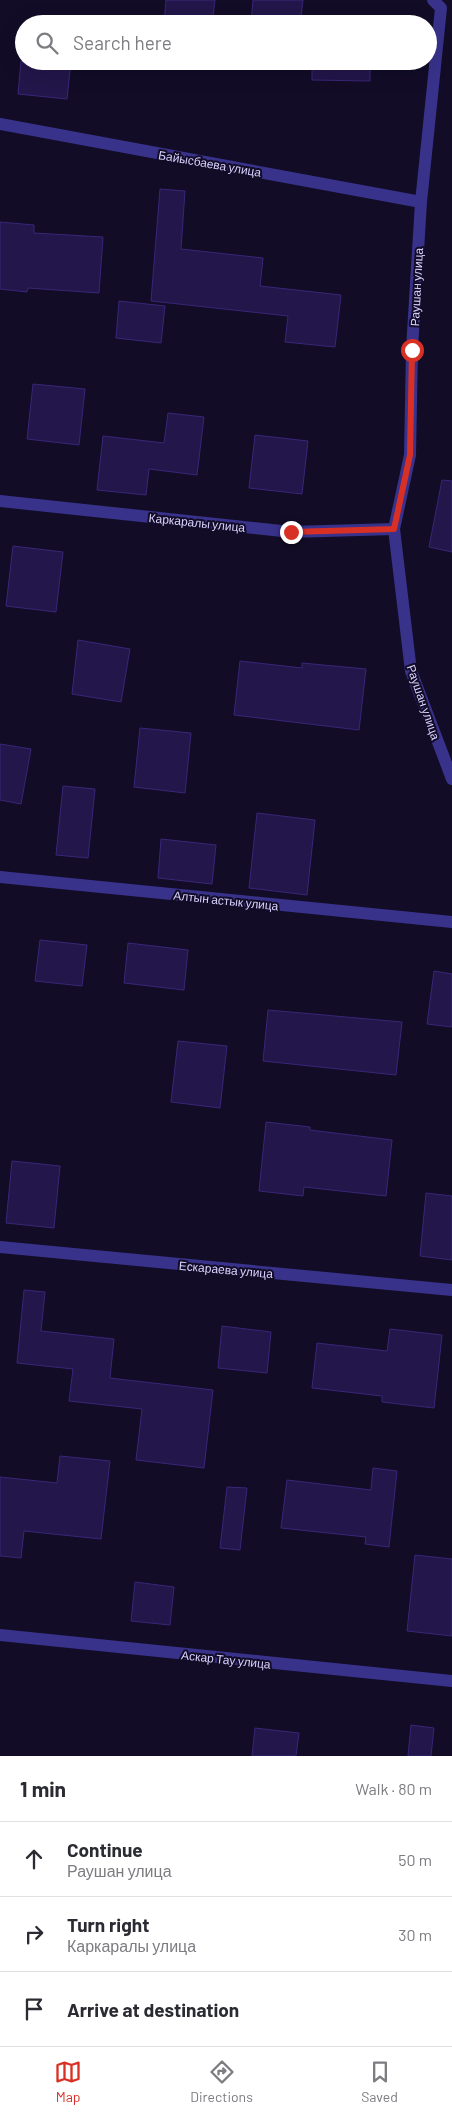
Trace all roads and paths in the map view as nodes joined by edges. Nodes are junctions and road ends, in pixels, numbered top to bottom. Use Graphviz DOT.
graph roads {
  1 [pos="442,8"];
  2 [pos="437,54"];
  3 [pos="435,70"];
  4 [pos="0,124"];
  5 [pos="421,202"];
  6 [pos="0,501"];
  7 [pos="394,529"];
  8 [pos="452,779"];
  9 [pos="0,877"];
  10 [pos="452,922"];
  11 [pos="0,1247"];
  12 [pos="452,1290"];
  13 [pos="0,1635"];
  14 [pos="452,1681"];
  1 -- 2 [label="street, Раушан улица"];
  3 -- 5 [label="street, Раушан улица"];
  4 -- 5 [label="street, Байысбаева улица"];
  5 -- 7 [label="street, Раушан улица"];
  6 -- 7 [label="street, Каркаралы улица"];
  7 -- 8 [label="street, Раушан улица"];
  9 -- 10 [label="street, Алтын астык улица"];
  11 -- 12 [label="street, Ескараева улица"];
  13 -- 14 [label="street, Аскар Тау улица"];
}
